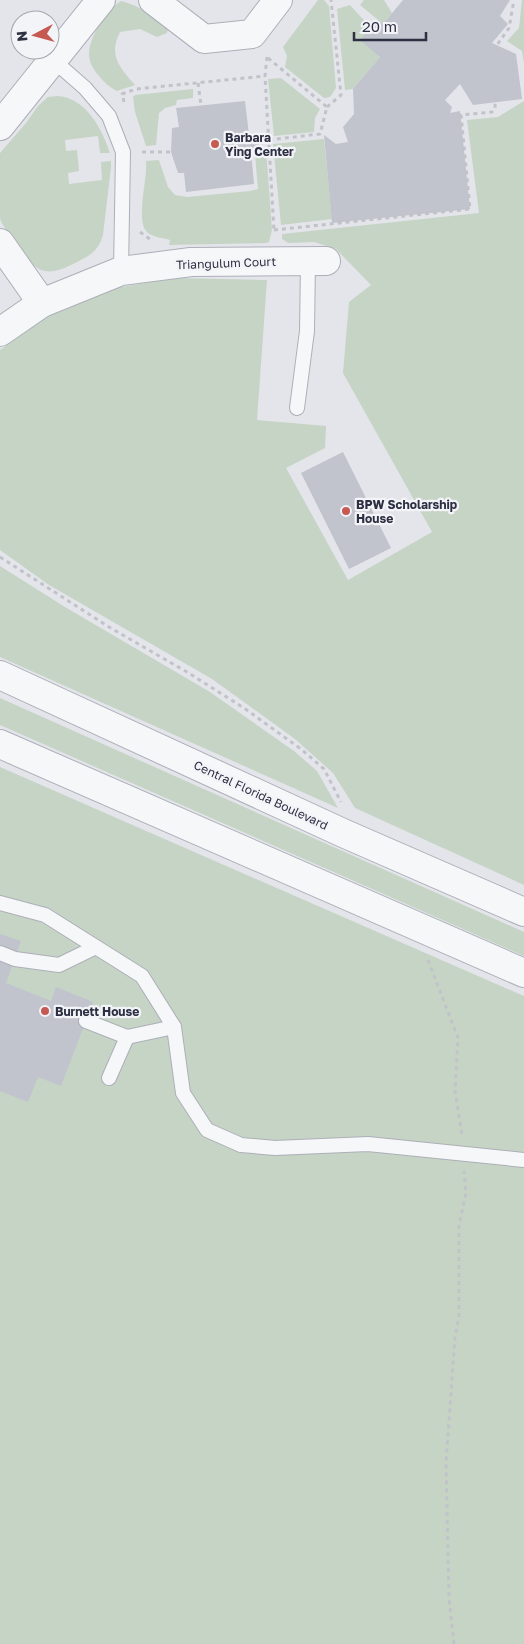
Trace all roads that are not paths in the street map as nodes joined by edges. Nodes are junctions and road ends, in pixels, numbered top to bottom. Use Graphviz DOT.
graph roads {
  1 [pos="101,0"];
  2 [pos="153,0"];
  3 [pos="278,0"];
  4 [pos="60,50"];
  5 [pos="52,60"];
  6 [pos="0,126"];
  7 [pos="0,243"];
  8 [pos="317,262"];
  9 [pos="121,271"];
  10 [pos="42,303"];
  11 [pos="0,332"];
  12 [pos="297,408"];
  13 [pos="0,674"];
  14 [pos="0,744"];
  15 [pos="0,903"];
  16 [pos="524,912"];
  17 [pos="96,947"];
  18 [pos="0,953"];
  19 [pos="524,973"];
  20 [pos="86,1021"];
  21 [pos="174,1027"];
  22 [pos="127,1037"];
  23 [pos="109,1078"];
  24 [pos="524,1160"];
  1 -- 4 [label="street"];
  2 -- 3 [label="street"];
  5 -- 6 [label="street"];
  5 -- 9 [label="lane"];
  7 -- 10 [label="street"];
  8 -- 9 [label="street, Triangulum Court"];
  8 -- 12 [label="lane"];
  9 -- 10 [label="street, Triangulum Court"];
  10 -- 11 [label="street, Triangulum Court"];
  13 -- 16 [label="street, Central Florida Boulevard"];
  14 -- 19 [label="street"];
  15 -- 17 [label="lane"];
  17 -- 18 [label="lane"];
  17 -- 21 [label="lane"];
  20 -- 22 [label="lane"];
  21 -- 22 [label="lane"];
  21 -- 24 [label="lane"];
  22 -- 23 [label="lane"];
}
